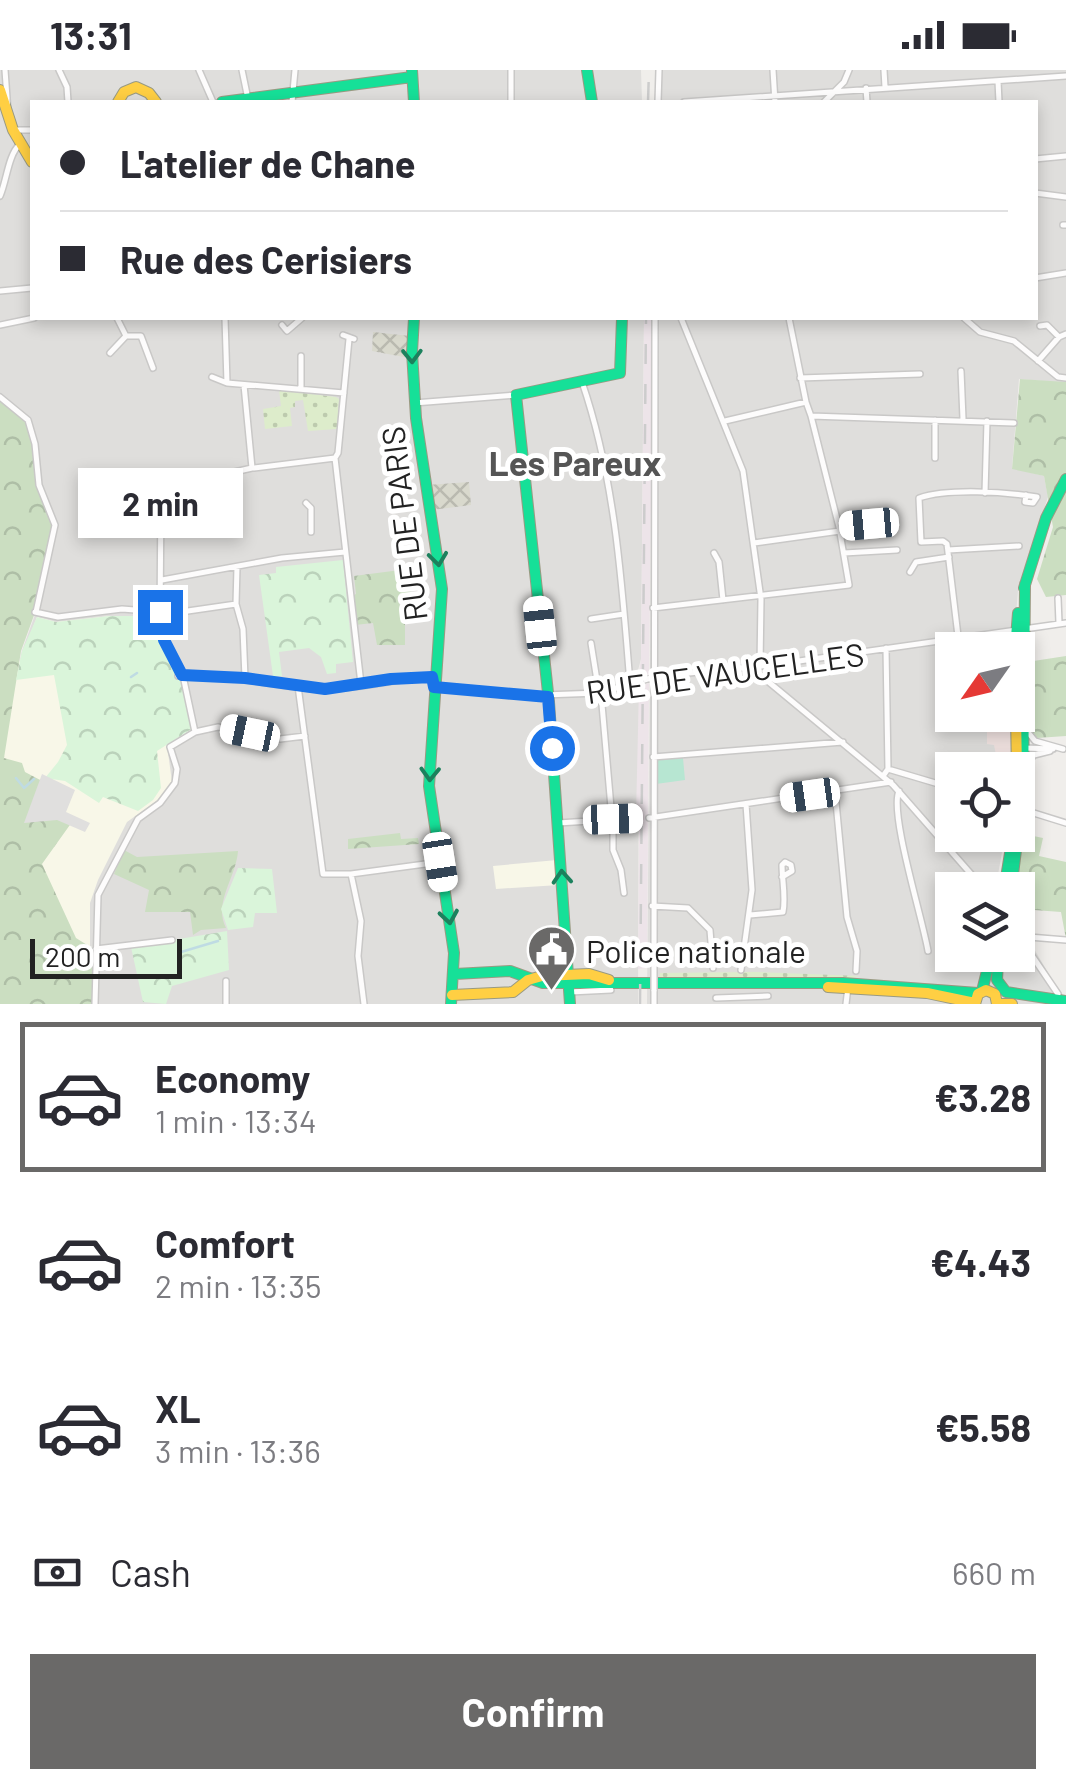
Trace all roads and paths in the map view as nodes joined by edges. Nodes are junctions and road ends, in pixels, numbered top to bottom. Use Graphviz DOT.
graph roads {
  1 [pos="5,70"];
  2 [pos="59,70"];
  3 [pos="199,70"];
  4 [pos="242,70"];
  5 [pos="296,70"];
  6 [pos="511,70"];
  7 [pos="587,70"];
  8 [pos="659,70"];
  9 [pos="773,70"];
  10 [pos="849,70"];
  11 [pos="884,70"];
  12 [pos="968,70"];
  13 [pos="412,74"];
  14 [pos="1038,74"];
  15 [pos="1066,76"];
  16 [pos="998,80"];
  17 [pos="968,82"];
  18 [pos="885,87"];
  19 [pos="866,88"];
  20 [pos="837,90"];
  21 [pos="292,98"];
  22 [pos="775,98"];
  23 [pos="6,99"];
  24 [pos="248,99"];
  25 [pos="68,100"];
  26 [pos="119,100"];
  27 [pos="154,100"];
  28 [pos="211,100"];
  29 [pos="239,100"];
  30 [pos="414,100"];
  31 [pos="511,100"];
  32 [pos="592,100"];
  33 [pos="658,100"];
  34 [pos="745,100"];
  35 [pos="826,100"];
  36 [pos="867,100"];
  37 [pos="999,100"];
  38 [pos="13,130"];
  39 [pos="30,130"];
  40 [pos="20,144"];
  41 [pos="1066,156"];
  42 [pos="30,159"];
  43 [pos="1038,159"];
  44 [pos="1038,194"];
  45 [pos="0,196"];
  46 [pos="1066,198"];
  47 [pos="1066,274"];
  48 [pos="1038,278"];
  49 [pos="30,288"];
  50 [pos="0,291"];
  51 [pos="30,319"];
  52 [pos="118,320"];
  53 [pos="225,320"];
  54 [pos="300,320"];
  55 [pos="414,320"];
  56 [pos="622,320"];
  57 [pos="655,320"];
  58 [pos="682,320"];
  59 [pos="790,320"];
  60 [pos="966,320"];
  61 [pos="0,325"];
  62 [pos="1043,325"];
  63 [pos="282,326"];
  64 [pos="1062,335"];
  65 [pos="126,336"];
  66 [pos="349,338"];
  67 [pos="110,353"];
  68 [pos="302,356"];
  69 [pos="1038,360"];
  70 [pos="153,368"];
  71 [pos="961,371"];
  72 [pos="920,374"];
  73 [pos="212,377"];
  74 [pos="800,377"];
  75 [pos="1066,378"];
  76 [pos="582,382"];
  77 [pos="227,383"];
  78 [pos="244,384"];
  79 [pos="301,389"];
  80 [pos="344,393"];
  81 [pos="516,395"];
  82 [pos="0,398"];
  83 [pos="414,399"];
  84 [pos="806,402"];
  85 [pos="811,416"];
  86 [pos="963,419"];
  87 [pos="935,420"];
  88 [pos="725,421"];
  89 [pos="987,421"];
  90 [pos="1014,422"];
  91 [pos="335,458"];
  92 [pos="935,458"];
  93 [pos="252,468"];
  94 [pos="1066,479"];
  95 [pos="985,494"];
  96 [pos="1026,495"];
  97 [pos="306,502"];
  98 [pos="869,524"];
  99 [pos="840,529"];
  100 [pos="311,532"];
  101 [pos="754,544"];
  102 [pos="1020,546"];
  103 [pos="897,550"];
  104 [pos="714,553"];
  105 [pos="844,553"];
  106 [pos="948,554"];
  107 [pos="346,555"];
  108 [pos="237,567"];
  109 [pos="910,572"];
  110 [pos="162,580"];
  111 [pos="761,598"];
  112 [pos="1058,598"];
  113 [pos="723,600"];
  114 [pos="236,604"];
  115 [pos="653,608"];
  116 [pos="160,612"];
  117 [pos="624,614"];
  118 [pos="591,620"];
  119 [pos="1063,623"];
  120 [pos="1019,629"];
  121 [pos="958,632"];
  122 [pos="993,632"];
  123 [pos="1019,632"];
  124 [pos="1019,632"];
  125 [pos="935,640"];
  126 [pos="591,643"];
  127 [pos="886,648"];
  128 [pos="760,665"];
  129 [pos="751,667"];
  130 [pos="180,676"];
  131 [pos="245,678"];
  132 [pos="653,678"];
  133 [pos="433,682"];
  134 [pos="362,684"];
  135 [pos="630,684"];
  136 [pos="298,686"];
  137 [pos="600,693"];
  138 [pos="548,697"];
  139 [pos="195,732"];
  140 [pos="830,732"];
  141 [pos="1020,732"];
  142 [pos="1028,732"];
  143 [pos="304,736"];
  144 [pos="843,742"];
  145 [pos="825,744"];
  146 [pos="1020,748"];
  147 [pos="1064,749"];
  148 [pos="1020,752"];
  149 [pos="1035,755"];
  150 [pos="652,757"];
  151 [pos="888,769"];
  152 [pos="883,776"];
  153 [pos="890,782"];
  154 [pos="935,783"];
  155 [pos="899,791"];
  156 [pos="835,792"];
  157 [pos="746,804"];
  158 [pos="1035,813"];
  159 [pos="651,817"];
  160 [pos="638,818"];
  161 [pos="612,819"];
  162 [pos="558,823"];
  163 [pos="1066,823"];
  164 [pos="440,862"];
  165 [pos="970,872"];
  166 [pos="351,874"];
  167 [pos="782,878"];
  168 [pos="624,893"];
  169 [pos="652,906"];
  170 [pos="750,915"];
  171 [pos="1035,938"];
  172 [pos="172,940"];
  173 [pos="1066,940"];
  174 [pos="96,949"];
  175 [pos="928,951"];
  176 [pos="1035,961"];
  177 [pos="713,968"];
  178 [pos="742,970"];
  179 [pos="856,971"];
  180 [pos="993,972"];
  181 [pos="997,972"];
  182 [pos="454,974"];
  183 [pos="226,980"];
  184 [pos="528,980"];
  185 [pos="789,984"];
  186 [pos="613,986"];
  187 [pos="876,986"];
  188 [pos="570,988"];
  189 [pos="848,988"];
  190 [pos="860,989"];
  191 [pos="768,996"];
  192 [pos="987,998"];
  193 [pos="451,999"];
  194 [pos="716,999"];
  195 [pos="1063,1000"];
  196 [pos="95,1004"];
  197 [pos="226,1004"];
  198 [pos="364,1004"];
  199 [pos="654,1004"];
  200 [pos="847,1004"];
  201 [pos="1012,1004"];
  1 -- 23 [label="street"];
  2 -- 25 [label="street"];
  3 -- 28 [label="street"];
  4 -- 24 [label="street"];
  5 -- 21 [label="street"];
  6 -- 31 [label="street"];
  7 -- 32 [label="street"];
  8 -- 33 [label="street"];
  9 -- 22 [label="street"];
  10 -- 20 [label="street"];
  11 -- 18 [label="street"];
  12 -- 17 [label="street"];
  13 -- 21 [label="street"];
  13 -- 30 [label="street"];
  14 -- 15 [label="street"];
  14 -- 16 [label="street"];
  16 -- 17 [label="street"];
  16 -- 37 [label="street"];
  17 -- 18 [label="street"];
  18 -- 19 [label="street"];
  19 -- 20 [label="street"];
  19 -- 36 [label="street"];
  20 -- 22 [label="street"];
  20 -- 35 [label="street"];
  21 -- 24 [label="street"];
  22 -- 34 [label="street"];
  23 -- 38 [label="street"];
  24 -- 29 [label="street"];
  26 -- 27 [label="street"];
  38 -- 39 [label="street"];
  38 -- 40 [label="street"];
  40 -- 42 [label="street"];
  40 -- 45 [label="street"];
  41 -- 43 [label="street"];
  44 -- 46 [label="street"];
  47 -- 48 [label="street"];
  49 -- 50 [label="street"];
  51 -- 61 [label="street"];
  52 -- 65 [label="street"];
  53 -- 77 [label="street"];
  54 -- 63 [label="street"];
  55 -- 83 [label="street, RUE DE PARIS, one-way"];
  56 -- 76 [label="street"];
  57 -- 115 [label="street"];
  58 -- 88 [label="street"];
  59 -- 74 [label="street"];
  60 -- 69 [label="street"];
  62 -- 64 [label="street"];
  64 -- 69 [label="street"];
  65 -- 67 [label="street"];
  65 -- 70 [label="street"];
  66 -- 80 [label="street"];
  68 -- 79 [label="street"];
  69 -- 75 [label="street"];
  71 -- 86 [label="street"];
  72 -- 74 [label="street"];
  73 -- 77 [label="street"];
  74 -- 84 [label="street"];
  76 -- 81 [label="street"];
  76 -- 117 [label="street"];
  77 -- 78 [label="street"];
  78 -- 79 [label="street"];
  78 -- 93 [label="street"];
  79 -- 80 [label="street"];
  80 -- 91 [label="street"];
  81 -- 83 [label="street"];
  81 -- 138 [label="street"];
  82 -- 116 [label="street"];
  83 -- 133 [label="street, RUE DE PARIS, one-way"];
  84 -- 85 [label="street"];
  84 -- 88 [label="street"];
  85 -- 87 [label="street"];
  85 -- 99 [label="street"];
  86 -- 87 [label="street"];
  86 -- 89 [label="street"];
  87 -- 92 [label="street"];
  88 -- 101 [label="street"];
  89 -- 90 [label="street"];
  89 -- 95 [label="street"];
  91 -- 93 [label="street"];
  91 -- 107 [label="street"];
  93 -- 110 [label="street"];
  94 -- 120 [label="street"];
  95 -- 96 [label="street"];
  95 -- 106 [label="street"];
  97 -- 100 [label="street"];
  98 -- 99 [label="street"];
  99 -- 101 [label="street"];
  99 -- 105 [label="street"];
  101 -- 111 [label="street"];
  102 -- 106 [label="street"];
  103 -- 105 [label="street"];
  104 -- 113 [label="street"];
  105 -- 111 [label="street"];
  106 -- 109 [label="street"];
  106 -- 121 [label="street"];
  107 -- 108 [label="street"];
  107 -- 134 [label="street"];
  108 -- 110 [label="street"];
  108 -- 114 [label="street"];
  110 -- 116 [label="street"];
  111 -- 113 [label="street"];
  111 -- 128 [label="street"];
  112 -- 119 [label="street"];
  113 -- 115 [label="street"];
  114 -- 116 [label="street"];
  114 -- 131 [label="street"];
  115 -- 132 [label="street"];
  116 -- 130 [label="street"];
  117 -- 118 [label="street"];
  117 -- 135 [label="street"];
  119 -- 120 [label="street, RUE DE VAUCELLES"];
  120 -- 122 [label="street, RUE DE VAUCELLES"];
  120 -- 123 [label="street"];
  120 -- 124 [label="street"];
  125 -- 127 [label="street, RUE DE VAUCELLES"];
  126 -- 137 [label="street"];
  127 -- 128 [label="street, RUE DE VAUCELLES"];
  127 -- 151 [label="street"];
  128 -- 129 [label="street, RUE DE VAUCELLES"];
  129 -- 132 [label="street, RUE DE VAUCELLES"];
  129 -- 140 [label="street"];
  130 -- 131 [label="street, RUE DE VAUCELLES"];
  130 -- 139 [label="street"];
  131 -- 136 [label="street, RUE DE VAUCELLES"];
  132 -- 135 [label="street, RUE DE VAUCELLES"];
  132 -- 150 [label="street"];
  133 -- 134 [label="street, RUE DE VAUCELLES"];
  133 -- 138 [label="street, RUE DE VAUCELLES"];
  133 -- 164 [label="street, RUE DE PARIS, one-way"];
  134 -- 136 [label="street, RUE DE VAUCELLES"];
  135 -- 137 [label="street, RUE DE VAUCELLES"];
  136 -- 143 [label="street"];
  137 -- 138 [label="street, RUE DE VAUCELLES"];
  137 -- 161 [label="street"];
  138 -- 162 [label="street"];
  139 -- 143 [label="street"];
  139 -- 174 [label="street"];
  140 -- 144 [label="street"];
  140 -- 145 [label="street"];
  141 -- 146 [label="street"];
  142 -- 147 [label="street"];
  143 -- 166 [label="street"];
  144 -- 145 [label="street"];
  144 -- 152 [label="street"];
  145 -- 150 [label="street"];
  146 -- 147 [label="street"];
  146 -- 148 [label="street"];
  147 -- 149 [label="street"];
  150 -- 159 [label="street"];
  151 -- 152 [label="street"];
  151 -- 154 [label="street"];
  152 -- 153 [label="street"];
  153 -- 155 [label="street"];
  153 -- 156 [label="street"];
  155 -- 165 [label="street"];
  155 -- 175 [label="street"];
  156 -- 157 [label="street"];
  156 -- 179 [label="street"];
  157 -- 159 [label="street"];
  157 -- 170 [label="street"];
  158 -- 163 [label="street"];
  159 -- 169 [label="street"];
  160 -- 161 [label="street"];
  161 -- 162 [label="street"];
  161 -- 168 [label="street"];
  188 -- 162 [label="street, one-way"];
  164 -- 166 [label="street"];
  164 -- 182 [label="street, RUE DE PARIS, one-way"];
  166 -- 198 [label="street"];
  167 -- 170 [label="street"];
  169 -- 177 [label="street"];
  169 -- 199 [label="street, bridge"];
  170 -- 178 [label="street"];
  171 -- 173 [label="street"];
  172 -- 174 [label="street"];
  174 -- 196 [label="street"];
  176 -- 195 [label="street"];
  180 -- 192 [label="street"];
  181 -- 195 [label="street"];
  182 -- 184 [label="street"];
  182 -- 193 [label="street, RUE DE PARIS"];
  183 -- 197 [label="street"];
  184 -- 188 [label="street"];
  184 -- 193 [label="street"];
  185 -- 186 [label="street"];
  185 -- 187 [label="street"];
  185 -- 189 [label="street"];
  186 -- 188 [label="street"];
  186 -- 188 [label="street"];
  187 -- 189 [label="street"];
  187 -- 192 [label="street"];
  189 -- 190 [label="street"];
  189 -- 200 [label="street"];
  190 -- 192 [label="street"];
  190 -- 200 [label="street"];
  191 -- 194 [label="street"];
  192 -- 195 [label="street"];
  192 -- 201 [label="street"];
}
